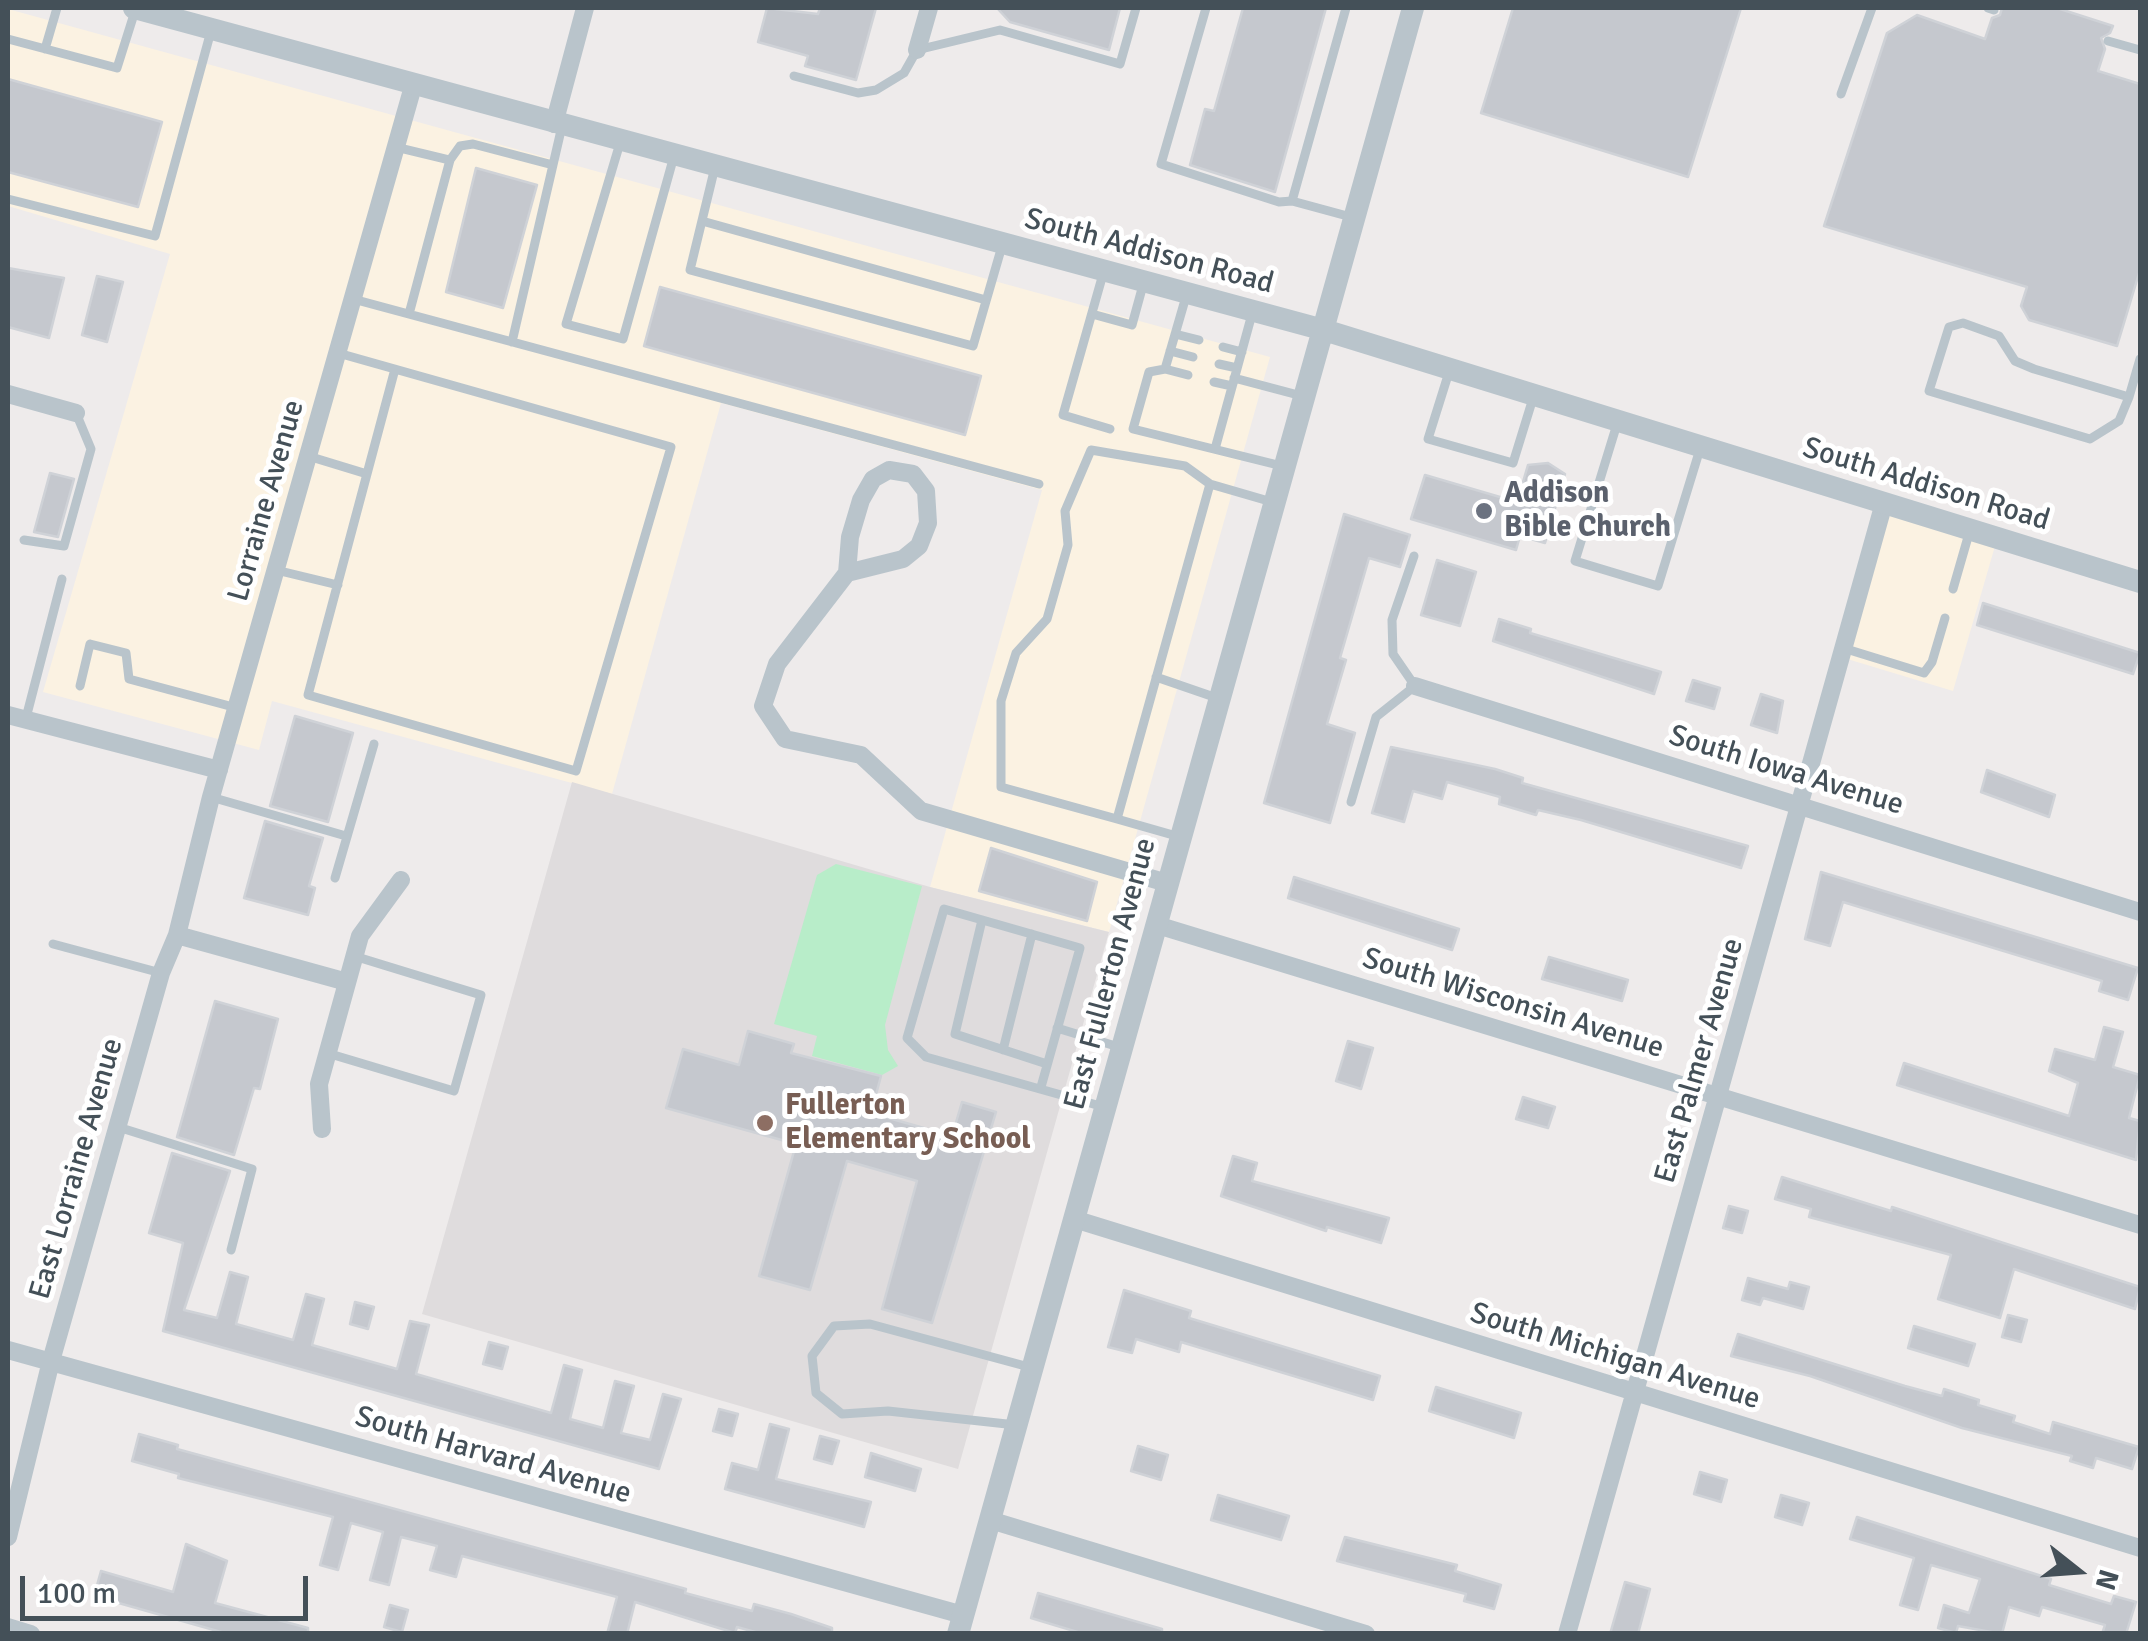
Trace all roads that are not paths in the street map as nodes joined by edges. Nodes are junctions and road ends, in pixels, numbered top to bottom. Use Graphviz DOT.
graph roads {
  1 [pos="58,8"];
  2 [pos="135,8"];
  3 [pos="585,8"];
  4 [pos="928,8"];
  5 [pos="1136,8"];
  6 [pos="1206,8"];
  7 [pos="1346,8"];
  8 [pos="1413,8"];
  9 [pos="1872,8"];
  10 [pos="212,29"];
  11 [pos="8,39"];
  12 [pos="2108,41"];
  13 [pos="45,49"];
  14 [pos="916,50"];
  15 [pos="2140,50"];
  16 [pos="794,76"];
  17 [pos="414,83"];
  18 [pos="1841,94"];
  19 [pos="558,125"];
  20 [pos="621,140"];
  21 [pos="396,147"];
  22 [pos="674,156"];
  23 [pos="450,160"];
  24 [pos="553,165"];
  25 [pos="716,167"];
  26 [pos="8,199"];
  27 [pos="1292,200"];
  28 [pos="1354,218"];
  29 [pos="702,220"];
  30 [pos="1003,244"];
  31 [pos="1104,271"];
  32 [pos="1144,282"];
  33 [pos="1186,294"];
  34 [pos="353,299"];
  35 [pos="986,300"];
  36 [pos="1253,311"];
  37 [pos="409,314"];
  38 [pos="1092,314"];
  39 [pos="1324,330"];
  40 [pos="1175,334"];
  41 [pos="1199,340"];
  42 [pos="512,342"];
  43 [pos="1223,347"];
  44 [pos="1170,351"];
  45 [pos="1242,352"];
  46 [pos="338,353"];
  47 [pos="1194,357"];
  48 [pos="2140,359"];
  49 [pos="1219,364"];
  50 [pos="395,369"];
  51 [pos="1165,369"];
  52 [pos="1450,369"];
  53 [pos="1188,375"];
  54 [pos="1235,377"];
  55 [pos="1214,382"];
  56 [pos="8,394"];
  57 [pos="1534,395"];
  58 [pos="1305,396"];
  59 [pos="2129,397"];
  60 [pos="76,413"];
  61 [pos="1618,421"];
  62 [pos="1110,429"];
  63 [pos="1701,447"];
  64 [pos="1215,449"];
  65 [pos="308,456"];
  66 [pos="1285,467"];
  67 [pos="367,474"];
  68 [pos="1039,484"];
  69 [pos="1210,484"];
  70 [pos="1274,503"];
  71 [pos="1884,503"];
  72 [pos="1970,530"];
  73 [pos="24,540"];
  74 [pos="1414,556"];
  75 [pos="276,570"];
  76 [pos="848,573"];
  77 [pos="62,579"];
  78 [pos="2140,582"];
  79 [pos="338,585"];
  80 [pos="1953,590"];
  81 [pos="1945,618"];
  82 [pos="1844,648"];
  83 [pos="1156,677"];
  84 [pos="80,686"];
  85 [pos="1415,686"];
  86 [pos="1219,699"];
  87 [pos="237,708"];
  88 [pos="17,716"];
  89 [pos="374,744"];
  90 [pos="219,770"];
  91 [pos="211,798"];
  92 [pos="1351,802"];
  93 [pos="1802,804"];
  94 [pos="1116,819"];
  95 [pos="346,836"];
  96 [pos="1180,837"];
  97 [pos="335,878"];
  98 [pos="401,880"];
  99 [pos="1167,882"];
  100 [pos="2140,912"];
  101 [pos="982,920"];
  102 [pos="1157,926"];
  103 [pos="177,934"];
  104 [pos="1032,934"];
  105 [pos="53,944"];
  106 [pos="354,956"];
  107 [pos="161,973"];
  108 [pos="346,982"];
  109 [pos="1057,1028"];
  110 [pos="1122,1048"];
  111 [pos="1003,1050"];
  112 [pos="327,1053"];
  113 [pos="1048,1064"];
  114 [pos="1041,1088"];
  115 [pos="1719,1094"];
  116 [pos="1106,1108"];
  117 [pos="118,1127"];
  118 [pos="322,1129"];
  119 [pos="1074,1219"];
  120 [pos="2140,1225"];
  121 [pos="231,1250"];
  122 [pos="8,1350"];
  123 [pos="51,1361"];
  124 [pos="1032,1368"];
  125 [pos="1634,1392"];
  126 [pos="1016,1424"];
  127 [pos="990,1520"];
  128 [pos="8,1538"];
  129 [pos="2140,1548"];
  130 [pos="960,1624"];
  131 [pos="8,1627"];
  132 [pos="31,1634"];
  133 [pos="1366,1634"];
  134 [pos="1567,1634"];
  1 -- 13 [label="lane"];
  2 -- 10 [label="street, South Addison Road"];
  2 -- 13 [label="lane"];
  3 -- 19 [label="street"];
  4 -- 14 [label="street"];
  5 -- 14 [label="lane"];
  6 -- 27 [label="lane"];
  7 -- 27 [label="lane"];
  8 -- 28 [label="street, East Fullerton Avenue"];
  9 -- 18 [label="lane"];
  10 -- 17 [label="street, South Addison Road"];
  10 -- 26 [label="lane"];
  11 -- 13 [label="lane"];
  12 -- 15 [label="lane"];
  14 -- 16 [label="lane"];
  17 -- 19 [label="street, South Addison Road"];
  17 -- 21 [label="street, Lorraine Avenue"];
  19 -- 20 [label="street, South Addison Road"];
  19 -- 24 [label="lane"];
  20 -- 22 [label="street, South Addison Road"];
  20 -- 22 [label="lane"];
  21 -- 23 [label="lane"];
  21 -- 34 [label="street, Lorraine Avenue"];
  22 -- 25 [label="street, South Addison Road"];
  23 -- 24 [label="lane"];
  23 -- 37 [label="lane"];
  24 -- 42 [label="lane"];
  25 -- 29 [label="lane"];
  25 -- 30 [label="street, South Addison Road"];
  27 -- 28 [label="lane"];
  28 -- 39 [label="street, East Fullerton Avenue"];
  29 -- 35 [label="lane"];
  29 -- 35 [label="lane"];
  30 -- 31 [label="street, South Addison Road"];
  30 -- 35 [label="lane"];
  31 -- 32 [label="street, South Addison Road"];
  31 -- 38 [label="lane"];
  32 -- 33 [label="street, South Addison Road"];
  32 -- 38 [label="lane"];
  33 -- 36 [label="street, South Addison Road"];
  33 -- 40 [label="lane"];
  34 -- 37 [label="lane"];
  34 -- 46 [label="street, Lorraine Avenue"];
  36 -- 39 [label="street, South Addison Road"];
  36 -- 45 [label="lane"];
  37 -- 42 [label="lane"];
  38 -- 62 [label="lane"];
  39 -- 52 [label="street, South Addison Road"];
  39 -- 58 [label="street, East Fullerton Avenue"];
  40 -- 41 [label="lane"];
  40 -- 44 [label="lane"];
  42 -- 68 [label="lane"];
  43 -- 45 [label="lane"];
  44 -- 47 [label="lane"];
  44 -- 51 [label="lane"];
  45 -- 54 [label="lane"];
  46 -- 50 [label="lane"];
  46 -- 65 [label="street, Lorraine Avenue"];
  48 -- 59 [label="lane"];
  49 -- 54 [label="lane"];
  50 -- 67 [label="lane"];
  50 -- 79 [label="lane"];
  51 -- 53 [label="lane"];
  51 -- 64 [label="lane"];
  52 -- 57 [label="street, South Addison Road"];
  52 -- 57 [label="lane"];
  54 -- 55 [label="lane"];
  54 -- 58 [label="lane"];
  54 -- 64 [label="lane"];
  56 -- 60 [label="street"];
  57 -- 61 [label="street, South Addison Road"];
  58 -- 66 [label="street, East Fullerton Avenue"];
  59 -- 59 [label="lane"];
  60 -- 73 [label="lane"];
  61 -- 63 [label="street, South Addison Road"];
  61 -- 63 [label="lane"];
  63 -- 71 [label="street, South Addison Road"];
  64 -- 66 [label="lane"];
  65 -- 67 [label="lane"];
  65 -- 75 [label="street, Lorraine Avenue"];
  66 -- 70 [label="street, East Fullerton Avenue"];
  67 -- 79 [label="lane"];
  69 -- 70 [label="lane"];
  69 -- 83 [label="lane"];
  69 -- 94 [label="lane"];
  70 -- 86 [label="street, East Fullerton Avenue"];
  71 -- 72 [label="street, South Addison Road"];
  71 -- 82 [label="street, East Palmer Avenue"];
  72 -- 78 [label="street, South Addison Road"];
  72 -- 80 [label="lane"];
  74 -- 85 [label="lane"];
  75 -- 79 [label="lane"];
  75 -- 87 [label="street, Lorraine Avenue"];
  76 -- 76 [label="street"];
  76 -- 99 [label="street"];
  77 -- 88 [label="lane"];
  81 -- 82 [label="lane"];
  82 -- 93 [label="street, East Palmer Avenue"];
  83 -- 86 [label="lane"];
  83 -- 94 [label="lane"];
  84 -- 87 [label="lane"];
  85 -- 92 [label="lane"];
  85 -- 93 [label="street, South Iowa Avenue"];
  86 -- 96 [label="street, East Fullerton Avenue"];
  87 -- 90 [label="street, Lorraine Avenue"];
  88 -- 90 [label="street"];
  89 -- 95 [label="lane"];
  90 -- 91 [label="street, Lorraine Avenue"];
  91 -- 95 [label="lane"];
  91 -- 103 [label="street, Lorraine Avenue"];
  93 -- 100 [label="street, South Iowa Avenue"];
  93 -- 115 [label="street, East Palmer Avenue"];
  94 -- 96 [label="lane"];
  95 -- 97 [label="lane"];
  96 -- 99 [label="street, East Fullerton Avenue"];
  98 -- 106 [label="street"];
  99 -- 102 [label="street, East Fullerton Avenue"];
  101 -- 104 [label="lane"];
  101 -- 111 [label="lane"];
  101 -- 114 [label="lane"];
  102 -- 110 [label="street, East Fullerton Avenue"];
  102 -- 115 [label="street, South Wisconsin Avenue"];
  103 -- 107 [label="street, East Lorraine Avenue"];
  103 -- 108 [label="street"];
  104 -- 109 [label="lane"];
  104 -- 111 [label="lane"];
  105 -- 107 [label="lane"];
  106 -- 108 [label="street"];
  106 -- 112 [label="lane"];
  107 -- 117 [label="street, East Lorraine Avenue"];
  108 -- 112 [label="street"];
  109 -- 110 [label="lane"];
  109 -- 113 [label="lane"];
  110 -- 116 [label="street, East Fullerton Avenue"];
  111 -- 113 [label="lane"];
  112 -- 118 [label="street"];
  113 -- 114 [label="lane"];
  114 -- 116 [label="lane"];
  115 -- 120 [label="street, South Wisconsin Avenue"];
  115 -- 125 [label="street, East Palmer Avenue"];
  116 -- 119 [label="street, East Fullerton Avenue"];
  117 -- 121 [label="lane"];
  117 -- 123 [label="street, East Lorraine Avenue"];
  119 -- 124 [label="street, East Fullerton Avenue"];
  119 -- 125 [label="street, South Michigan Avenue"];
  122 -- 123 [label="street, South Harvard Avenue"];
  123 -- 128 [label="street, East Lorraine Avenue"];
  123 -- 130 [label="street, South Harvard Avenue"];
  124 -- 126 [label="street, East Fullerton Avenue"];
  124 -- 126 [label="lane"];
  125 -- 129 [label="street, South Michigan Avenue"];
  125 -- 134 [label="street, East Palmer Avenue"];
  126 -- 127 [label="street, East Fullerton Avenue"];
  127 -- 130 [label="street, East Fullerton Avenue"];
  127 -- 133 [label="street"];
  131 -- 132 [label="street"];
}
